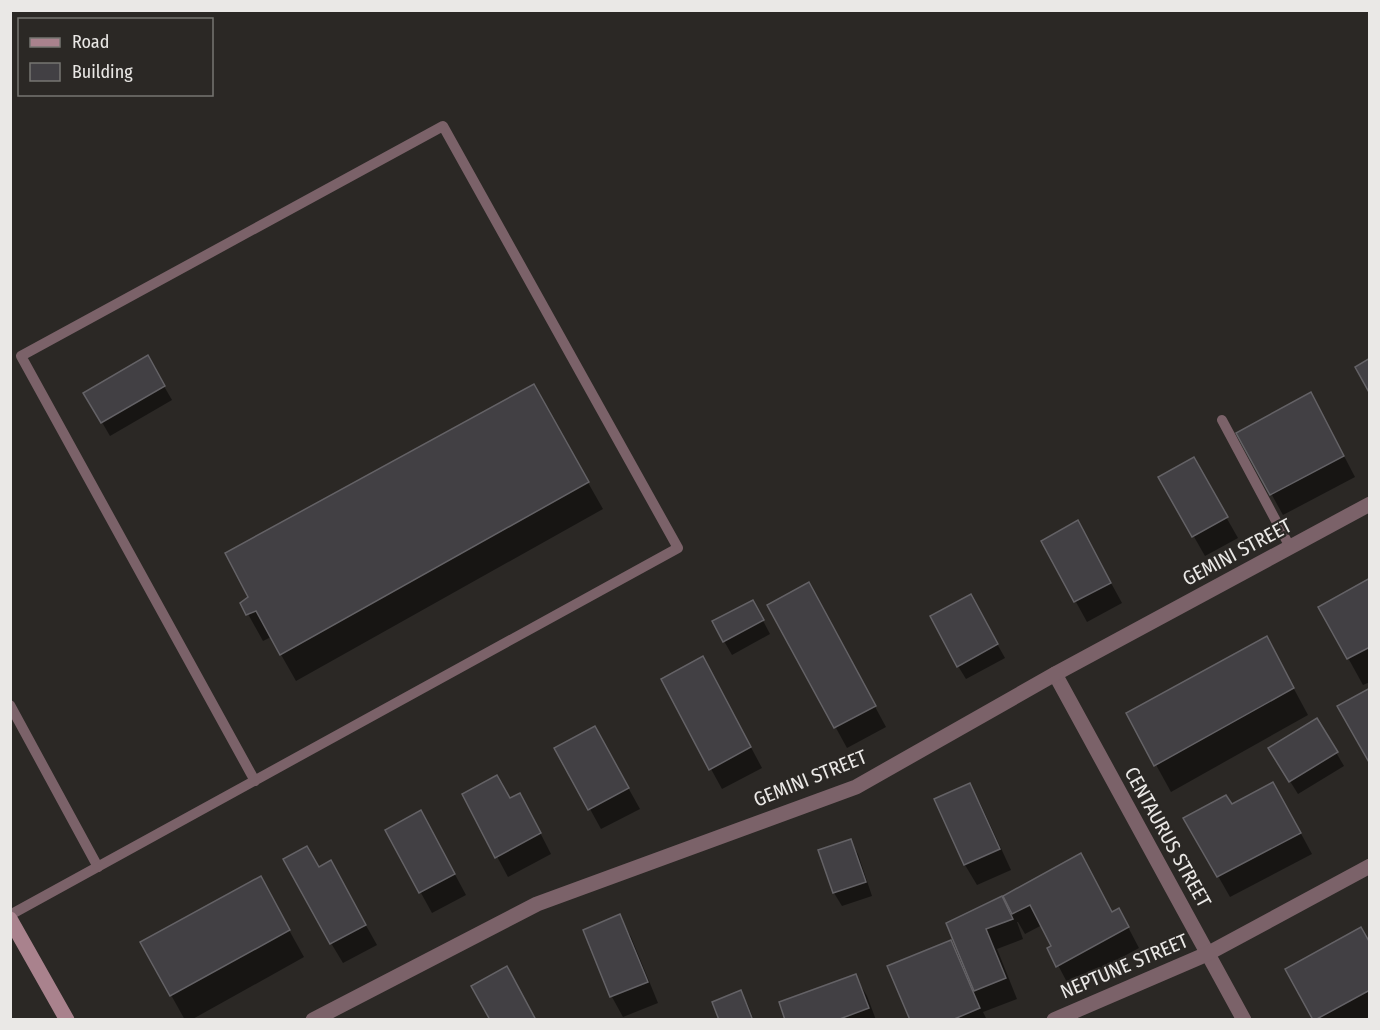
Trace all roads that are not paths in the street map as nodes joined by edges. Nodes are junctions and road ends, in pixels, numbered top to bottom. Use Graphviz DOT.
graph roads {
  1 [pos="1222,420"];
  2 [pos="1370,504"];
  3 [pos="1290,547"];
  4 [pos="1055,674"];
  5 [pos="10,705"];
  6 [pos="255,781"];
  7 [pos="1370,866"];
  8 [pos="98,867"];
  9 [pos="10,917"];
  10 [pos="1207,954"];
  11 [pos="67,1020"];
  12 [pos="313,1020"];
  13 [pos="1054,1020"];
  14 [pos="1244,1020"];
  1 -- 3 [label="lane"];
  2 -- 3 [label="street, GEMINI STREET"];
  3 -- 4 [label="street, GEMINI STREET"];
  4 -- 10 [label="street, CENTAURUS STREET"];
  4 -- 12 [label="street, GEMINI STREET"];
  5 -- 8 [label="lane"];
  6 -- 6 [label="lane"];
  6 -- 8 [label="lane"];
  7 -- 10 [label="street, NEPTUNE STREET"];
  8 -- 9 [label="lane"];
  9 -- 11 [label="street"];
  10 -- 13 [label="street, NEPTUNE STREET"];
  10 -- 14 [label="street, CENTAURUS STREET"];
}
